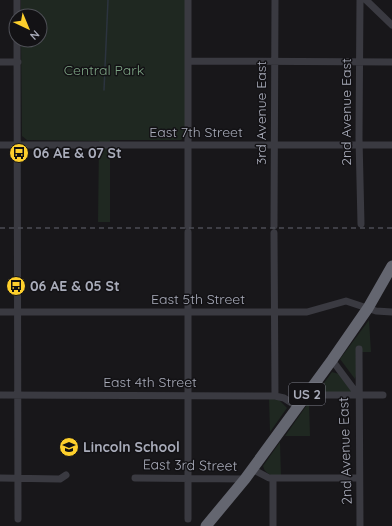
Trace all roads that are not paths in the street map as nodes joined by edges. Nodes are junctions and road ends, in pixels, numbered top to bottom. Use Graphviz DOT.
graph roads {
  1 [pos="188,0"];
  2 [pos="275,0"];
  3 [pos="360,0"];
  4 [pos="366,0"];
  5 [pos="392,25"];
  6 [pos="17,48"];
  7 [pos="188,61"];
  8 [pos="0,62"];
  9 [pos="18,62"];
  10 [pos="274,62"];
  11 [pos="359,62"];
  12 [pos="392,62"];
  13 [pos="0,145"];
  14 [pos="18,145"];
  15 [pos="188,145"];
  16 [pos="274,145"];
  17 [pos="359,145"];
  18 [pos="392,145"];
  19 [pos="361,224"];
  20 [pos="392,266"];
  21 [pos="392,277"];
  22 [pos="368,308"];
  23 [pos="0,312"];
  24 [pos="18,312"];
  25 [pos="188,312"];
  26 [pos="274,312"];
  27 [pos="392,312"];
  28 [pos="359,349"];
  29 [pos="332,360"];
  30 [pos="189,394"];
  31 [pos="0,395"];
  32 [pos="18,395"];
  33 [pos="324,395"];
  34 [pos="358,395"];
  35 [pos="383,395"];
  36 [pos="275,396"];
  37 [pos="298,407"];
  38 [pos="252,469"];
  39 [pos="66,476"];
  40 [pos="0,478"];
  41 [pos="18,478"];
  42 [pos="135,478"];
  43 [pos="188,478"];
  44 [pos="359,478"];
  45 [pos="245,479"];
  46 [pos="273,479"];
  47 [pos="18,519"];
  48 [pos="188,519"];
  49 [pos="206,526"];
  50 [pos="215,526"];
  51 [pos="273,526"];
  52 [pos="360,526"];
  1 -- 7 [label="street"];
  2 -- 10 [label="street, 3rd Avenue East"];
  3 -- 11 [label="street, 2nd Avenue East"];
  4 -- 5 [label="street"];
  6 -- 9 [label="street"];
  7 -- 10 [label="street"];
  7 -- 15 [label="street"];
  8 -- 9 [label="street"];
  9 -- 14 [label="street"];
  10 -- 11 [label="street"];
  10 -- 16 [label="street, 3rd Avenue East"];
  11 -- 12 [label="street"];
  11 -- 17 [label="street, 2nd Avenue East"];
  13 -- 14 [label="street, East 7th Street"];
  14 -- 15 [label="street, East 7th Street"];
  14 -- 24 [label="street"];
  15 -- 16 [label="street, East 7th Street"];
  15 -- 25 [label="street"];
  16 -- 17 [label="street, East 7th Street"];
  16 -- 26 [label="street, 3rd Avenue East"];
  17 -- 18 [label="street, East 7th Street"];
  17 -- 19 [label="street, 2nd Avenue East"];
  20 -- 22 [label="highway, US 2"];
  21 -- 22 [label="highway, US 2"];
  22 -- 26 [label="street, East 5th Street"];
  22 -- 27 [label="street, East 5th Street"];
  22 -- 29 [label="highway, US 2"];
  23 -- 24 [label="street, East 5th Street"];
  24 -- 25 [label="street, East 5th Street"];
  24 -- 32 [label="street"];
  25 -- 26 [label="street, East 5th Street"];
  25 -- 30 [label="street"];
  26 -- 36 [label="street, 3rd Avenue East"];
  28 -- 34 [label="street"];
  29 -- 34 [label="street, 2nd Avenue East"];
  29 -- 37 [label="highway, US 2"];
  30 -- 32 [label="street, East 4th Street"];
  30 -- 36 [label="street, East 4th Street"];
  30 -- 43 [label="street"];
  31 -- 32 [label="street, East 4th Street"];
  32 -- 41 [label="street"];
  33 -- 34 [label="street"];
  34 -- 35 [label="street"];
  34 -- 44 [label="street, 2nd Avenue East"];
  36 -- 37 [label="street, East 4th Street"];
  37 -- 38 [label="highway, US 2"];
  38 -- 45 [label="highway, US 2"];
  38 -- 46 [label="street"];
  39 -- 41 [label="street"];
  40 -- 41 [label="street"];
  41 -- 47 [label="street"];
  42 -- 43 [label="street, East 3rd Street"];
  43 -- 45 [label="street, East 3rd Street"];
  43 -- 48 [label="street"];
  44 -- 46 [label="street"];
  44 -- 52 [label="street, 2nd Avenue East"];
  45 -- 49 [label="highway, US 2"];
  45 -- 50 [label="highway, US 2"];
  46 -- 51 [label="street"];
}
